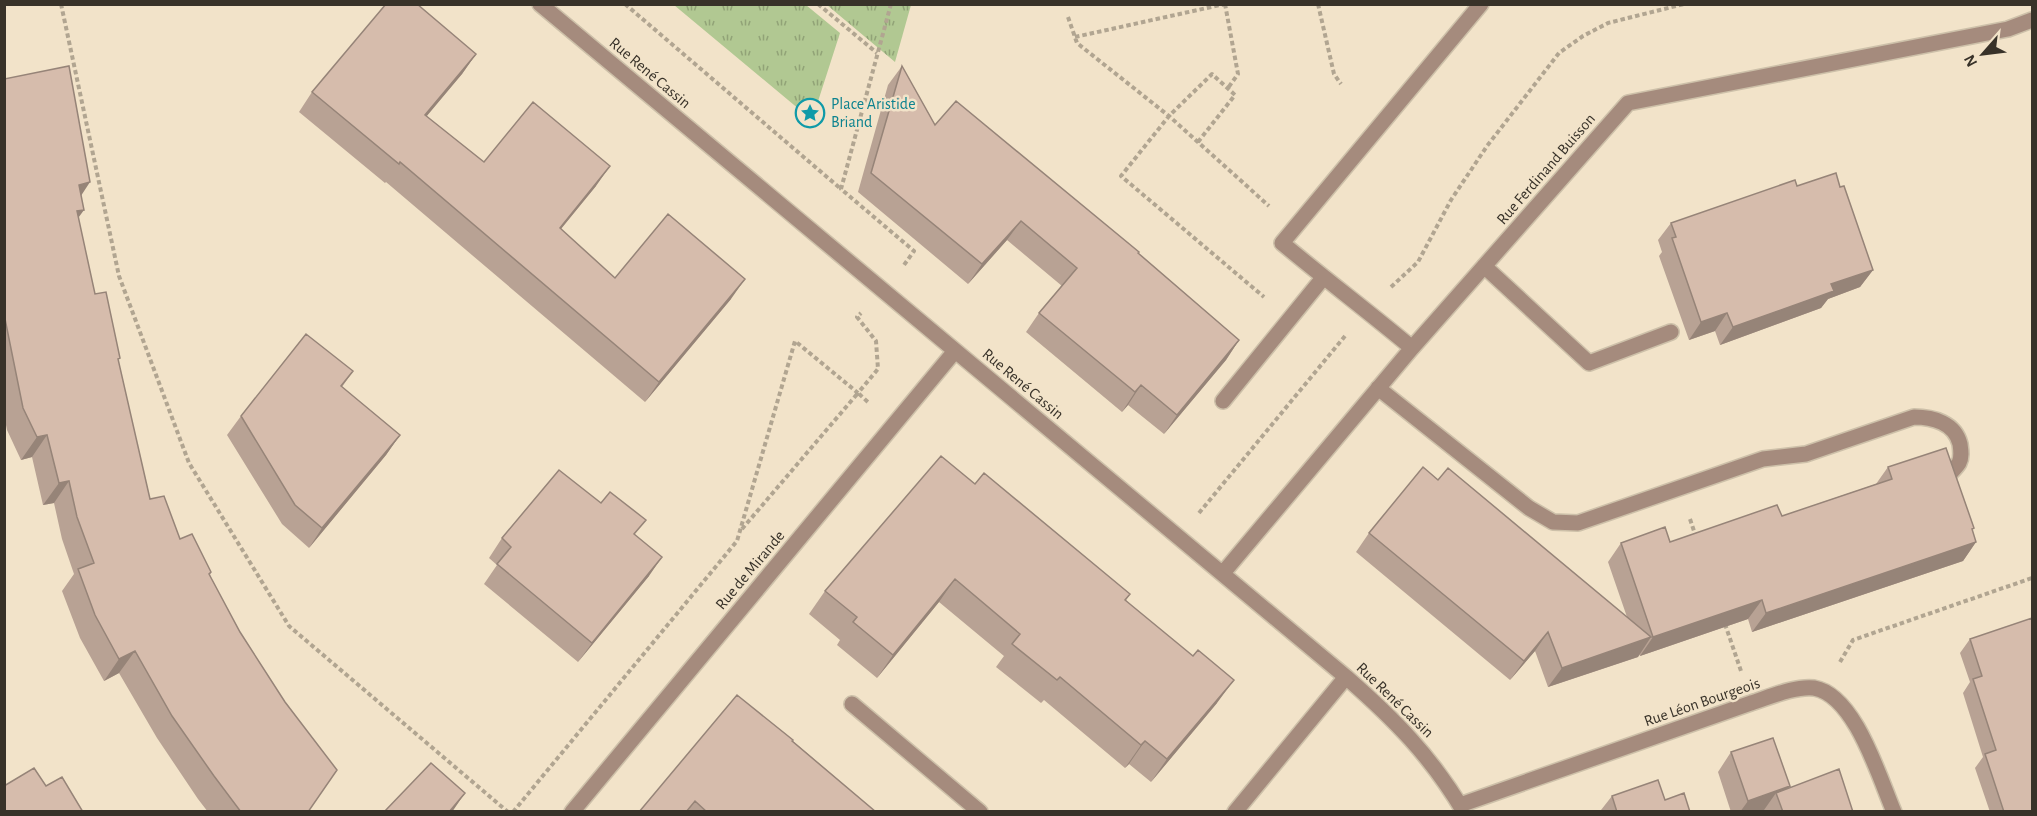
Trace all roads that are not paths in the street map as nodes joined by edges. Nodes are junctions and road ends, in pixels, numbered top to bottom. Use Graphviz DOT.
graph roads {
  1 [pos="540,4"];
  2 [pos="1481,4"];
  3 [pos="2032,20"];
  4 [pos="1484,266"];
  5 [pos="1323,278"];
  6 [pos="1671,332"];
  7 [pos="1412,348"];
  8 [pos="956,351"];
  9 [pos="1378,388"];
  10 [pos="1223,401"];
  11 [pos="1946,478"];
  12 [pos="1223,573"];
  13 [pos="1346,677"];
  14 [pos="852,704"];
  15 [pos="1462,808"];
  16 [pos="572,812"];
  17 [pos="980,812"];
  18 [pos="1235,812"];
  19 [pos="1894,812"];
  1 -- 8 [label="street, Rue René Cassin"];
  2 -- 5 [label="street"];
  3 -- 4 [label="street, Rue Ferdinand Buisson"];
  4 -- 6 [label="street"];
  4 -- 7 [label="street, Rue Ferdinand Buisson"];
  5 -- 7 [label="street"];
  5 -- 10 [label="street"];
  7 -- 9 [label="street, Rue Ferdinand Buisson"];
  8 -- 12 [label="street, Rue René Cassin"];
  8 -- 16 [label="street, Rue de Mirande"];
  9 -- 11 [label="street"];
  9 -- 12 [label="street, Rue Ferdinand Buisson"];
  12 -- 13 [label="street, Rue René Cassin"];
  13 -- 15 [label="street, Rue René Cassin"];
  13 -- 18 [label="street"];
  14 -- 17 [label="street"];
  15 -- 19 [label="street, Rue Léon Bourgeois"];
}
